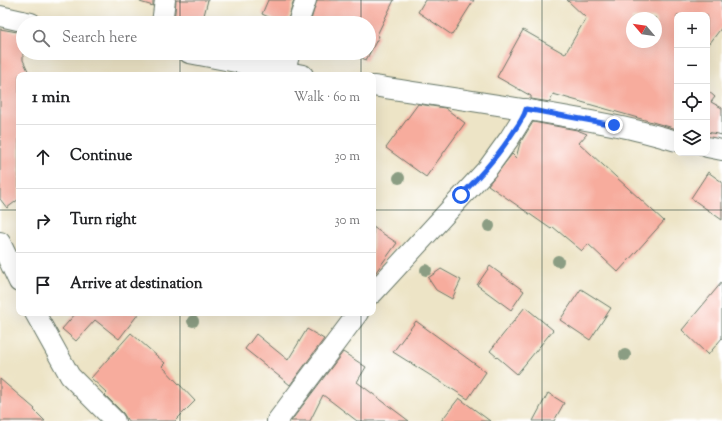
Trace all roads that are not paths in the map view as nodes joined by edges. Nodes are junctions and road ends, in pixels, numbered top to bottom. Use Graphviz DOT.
graph roads {
  1 [pos="165,0"];
  2 [pos="306,0"];
  3 [pos="0,16"];
  4 [pos="163,16"];
  5 [pos="300,16"];
  6 [pos="16,20"];
  7 [pos="240,60"];
  8 [pos="292,67"];
  9 [pos="376,86"];
  10 [pos="526,109"];
  11 [pos="674,140"];
  12 [pos="710,148"];
  13 [pos="722,150"];
  14 [pos="0,242"];
  15 [pos="16,276"];
  16 [pos="376,290"];
  17 [pos="37,316"];
  18 [pos="356,316"];
  19 [pos="115,421"];
  20 [pos="277,421"];
  1 -- 4 [label="street"];
  2 -- 5 [label="street"];
  3 -- 6 [label="street"];
  7 -- 8 [label="street"];
  9 -- 10 [label="street"];
  10 -- 11 [label="street"];
  10 -- 16 [label="street"];
  12 -- 13 [label="street"];
  14 -- 15 [label="street"];
  17 -- 19 [label="street"];
  18 -- 20 [label="street"];
}
